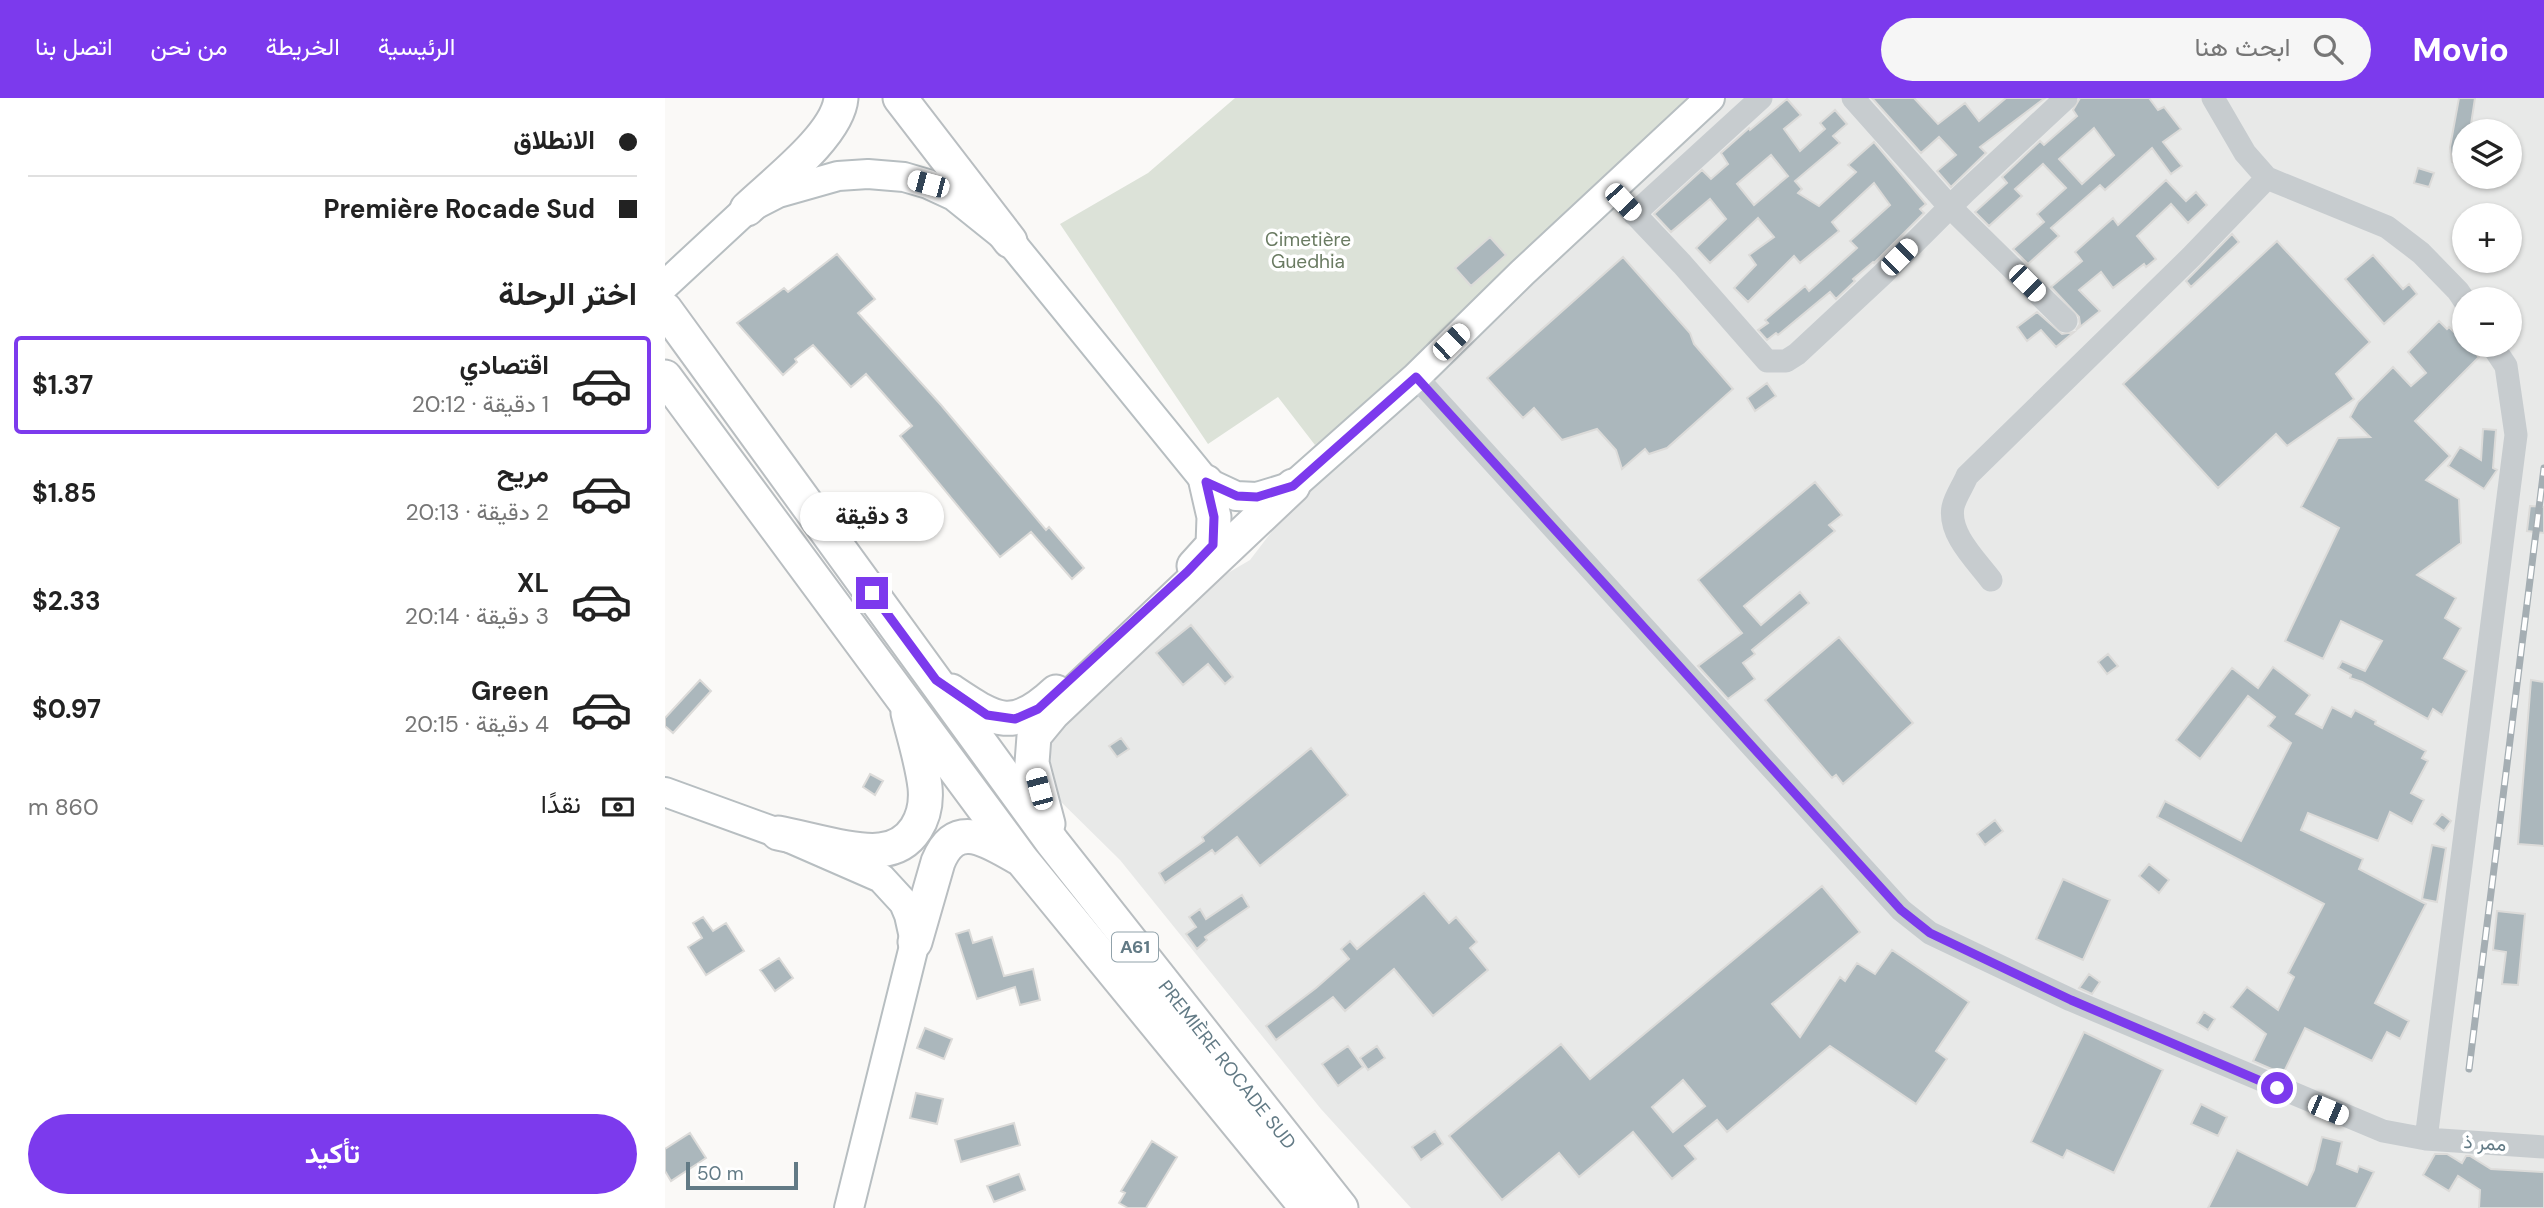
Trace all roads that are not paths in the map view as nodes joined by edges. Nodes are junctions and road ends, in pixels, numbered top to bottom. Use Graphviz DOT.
graph roads {
  1 [pos="841,98"];
  2 [pos="901,98"];
  3 [pos="1710,98"];
  4 [pos="1761,98"];
  5 [pos="1853,98"];
  6 [pos="2066,98"];
  7 [pos="2213,98"];
  8 [pos="2267,178"];
  9 [pos="1612,190"];
  10 [pos="1950,207"];
  11 [pos="747,209"];
  12 [pos="1634,214"];
  13 [pos="1010,241"];
  14 [pos="665,285"];
  15 [pos="2454,287"];
  16 [pos="665,309"];
  17 [pos="2066,321"];
  18 [pos="2500,357"];
  19 [pos="665,377"];
  20 [pos="1416,377"];
  21 [pos="1206,482"];
  22 [pos="1293,486"];
  23 [pos="1991,580"];
  24 [pos="936,680"];
  25 [pos="905,700"];
  26 [pos="665,792"];
  27 [pos="778,833"];
  28 [pos="1053,843"];
  29 [pos="1022,860"];
  30 [pos="915,942"];
  31 [pos="2426,1139"];
  32 [pos="2544,1147"];
  33 [pos="849,1208"];
  34 [pos="1307,1208"];
  35 [pos="1341,1208"];
  1 -- 11 [label="highway"];
  2 -- 13 [label="highway"];
  3 -- 9 [label="main road"];
  4 -- 12 [label="street"];
  5 -- 10 [label="street"];
  6 -- 10 [label="street"];
  7 -- 8 [label="street"];
  8 -- 15 [label="street"];
  8 -- 23 [label="street"];
  9 -- 12 [label="street"];
  9 -- 20 [label="main road"];
  10 -- 12 [label="street"];
  10 -- 17 [label="street"];
  11 -- 13 [label="main road"];
  11 -- 14 [label="main road"];
  13 -- 21 [label="main road"];
  16 -- 24 [label="highway, PREMIÈRE ROCADE SUD / A61"];
  18 -- 31 [label="street"];
  19 -- 25 [label="highway, PREMIÈRE ROCADE SUD / A61"];
  20 -- 22 [label="main road"];
  20 -- 31 [label="street, ممر ذ"];
  21 -- 22 [label="main road"];
  21 -- 24 [label="highway"];
  22 -- 28 [label="highway"];
  24 -- 28 [label="highway, PREMIÈRE ROCADE SUD / A61"];
  25 -- 27 [label="highway"];
  25 -- 29 [label="highway, PREMIÈRE ROCADE SUD / A61"];
  26 -- 27 [label="main road"];
  27 -- 30 [label="main road"];
  28 -- 35 [label="highway, PREMIÈRE ROCADE SUD / A61"];
  29 -- 30 [label="highway"];
  29 -- 34 [label="highway, PREMIÈRE ROCADE SUD / A61"];
  30 -- 33 [label="main road"];
  31 -- 32 [label="street, ممر ذ"];
}
